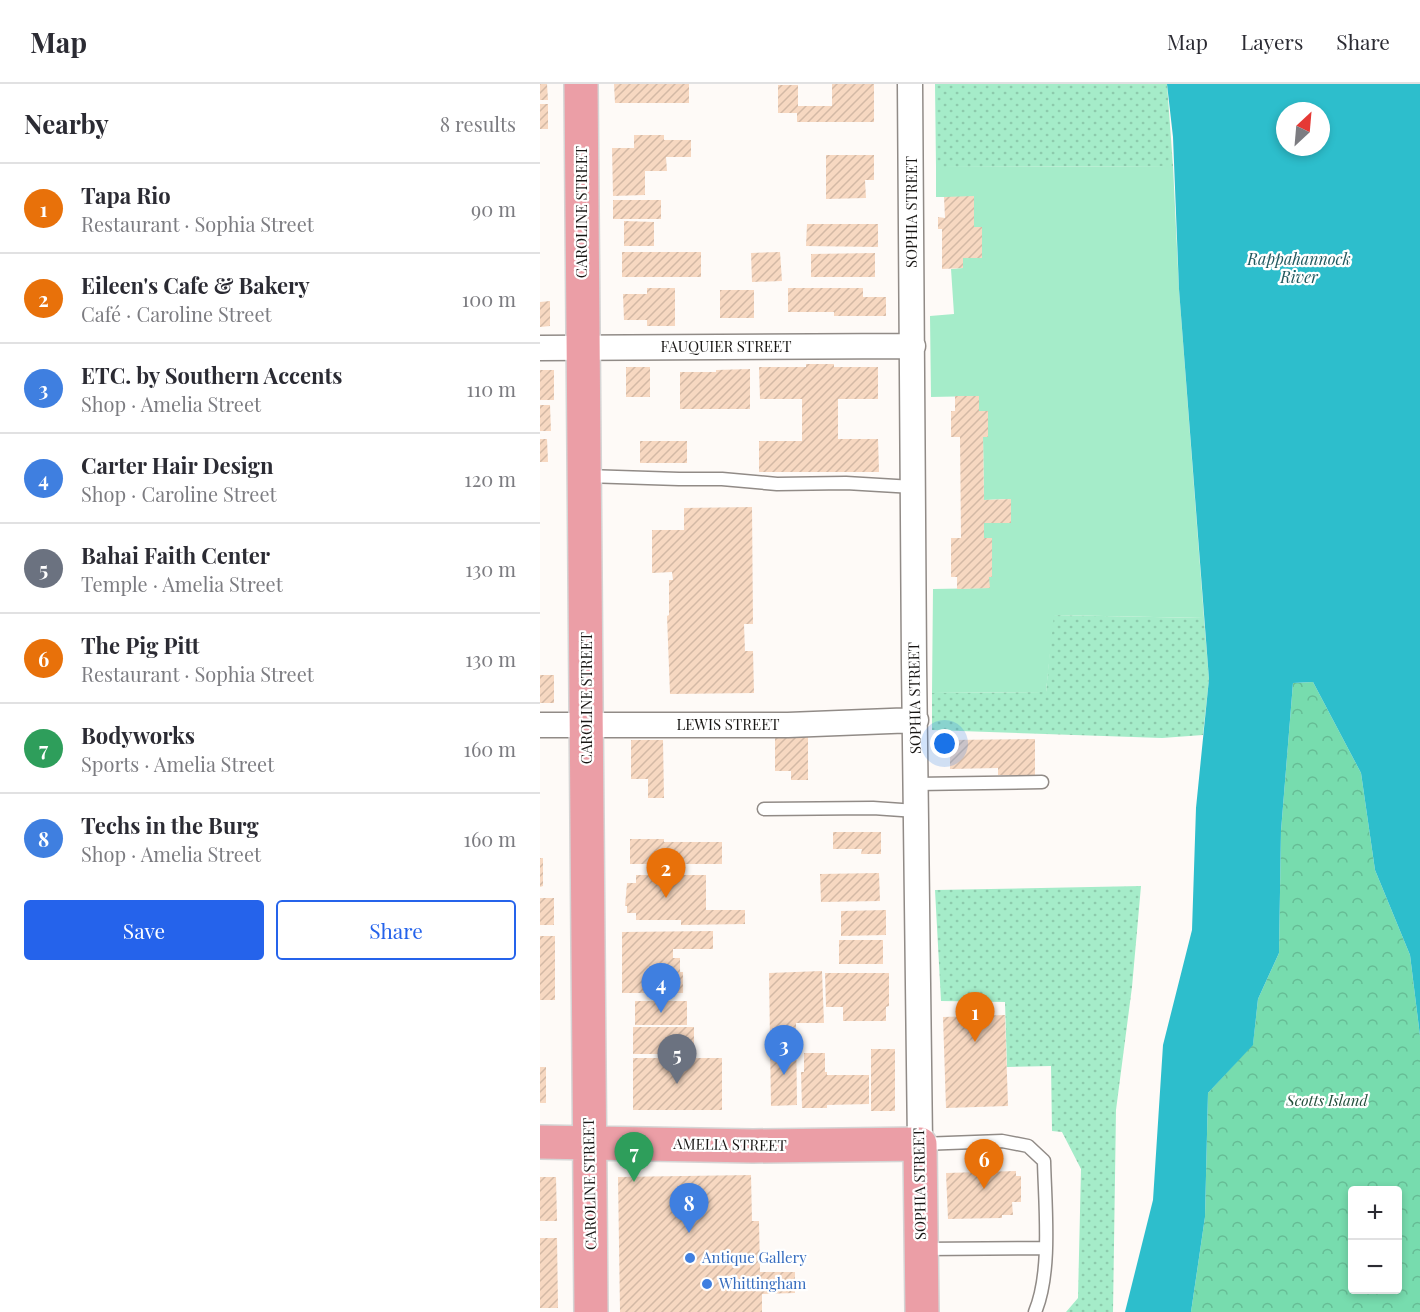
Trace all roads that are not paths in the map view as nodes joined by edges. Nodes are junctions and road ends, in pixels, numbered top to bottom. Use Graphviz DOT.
graph roads {
  1 [pos="581,84"];
  2 [pos="910,84"];
  3 [pos="913,346"];
  4 [pos="540,348"];
  5 [pos="583,348"];
  6 [pos="585,476"];
  7 [pos="913,487"];
  8 [pos="916,720"];
  9 [pos="540,725"];
  10 [pos="587,726"];
  11 [pos="1042,782"];
  12 [pos="916,784"];
  13 [pos="764,808"];
  14 [pos="916,811"];
  15 [pos="540,1142"];
  16 [pos="589,1142"];
  17 [pos="920,1144"];
  18 [pos="1045,1248"];
  19 [pos="921,1249"];
  20 [pos="591,1312"];
  21 [pos="922,1312"];
  22 [pos="1035,1312"];
  1 -- 5 [label="main road, CAROLINE STREET"];
  2 -- 3 [label="street, SOPHIA STREET"];
  3 -- 5 [label="street, FAUQUIER STREET"];
  3 -- 7 [label="street, SOPHIA STREET"];
  4 -- 5 [label="street, FAUQUIER STREET"];
  5 -- 6 [label="main road, CAROLINE STREET"];
  6 -- 7 [label="lane"];
  6 -- 10 [label="main road, CAROLINE STREET"];
  7 -- 8 [label="street, SOPHIA STREET"];
  8 -- 10 [label="street, LEWIS STREET"];
  8 -- 12 [label="street, SOPHIA STREET"];
  9 -- 10 [label="street, LEWIS STREET"];
  10 -- 16 [label="main road, CAROLINE STREET"];
  11 -- 12 [label="lane"];
  12 -- 14 [label="street, SOPHIA STREET"];
  13 -- 14 [label="lane"];
  14 -- 17 [label="street, SOPHIA STREET"];
  15 -- 16 [label="main road, AMELIA STREET"];
  16 -- 17 [label="main road, AMELIA STREET"];
  16 -- 20 [label="main road, CAROLINE STREET"];
  17 -- 18 [label="lane"];
  17 -- 19 [label="main road, SOPHIA STREET"];
  18 -- 19 [label="lane"];
  18 -- 22 [label="lane"];
  19 -- 21 [label="main road, SOPHIA STREET"];
}
